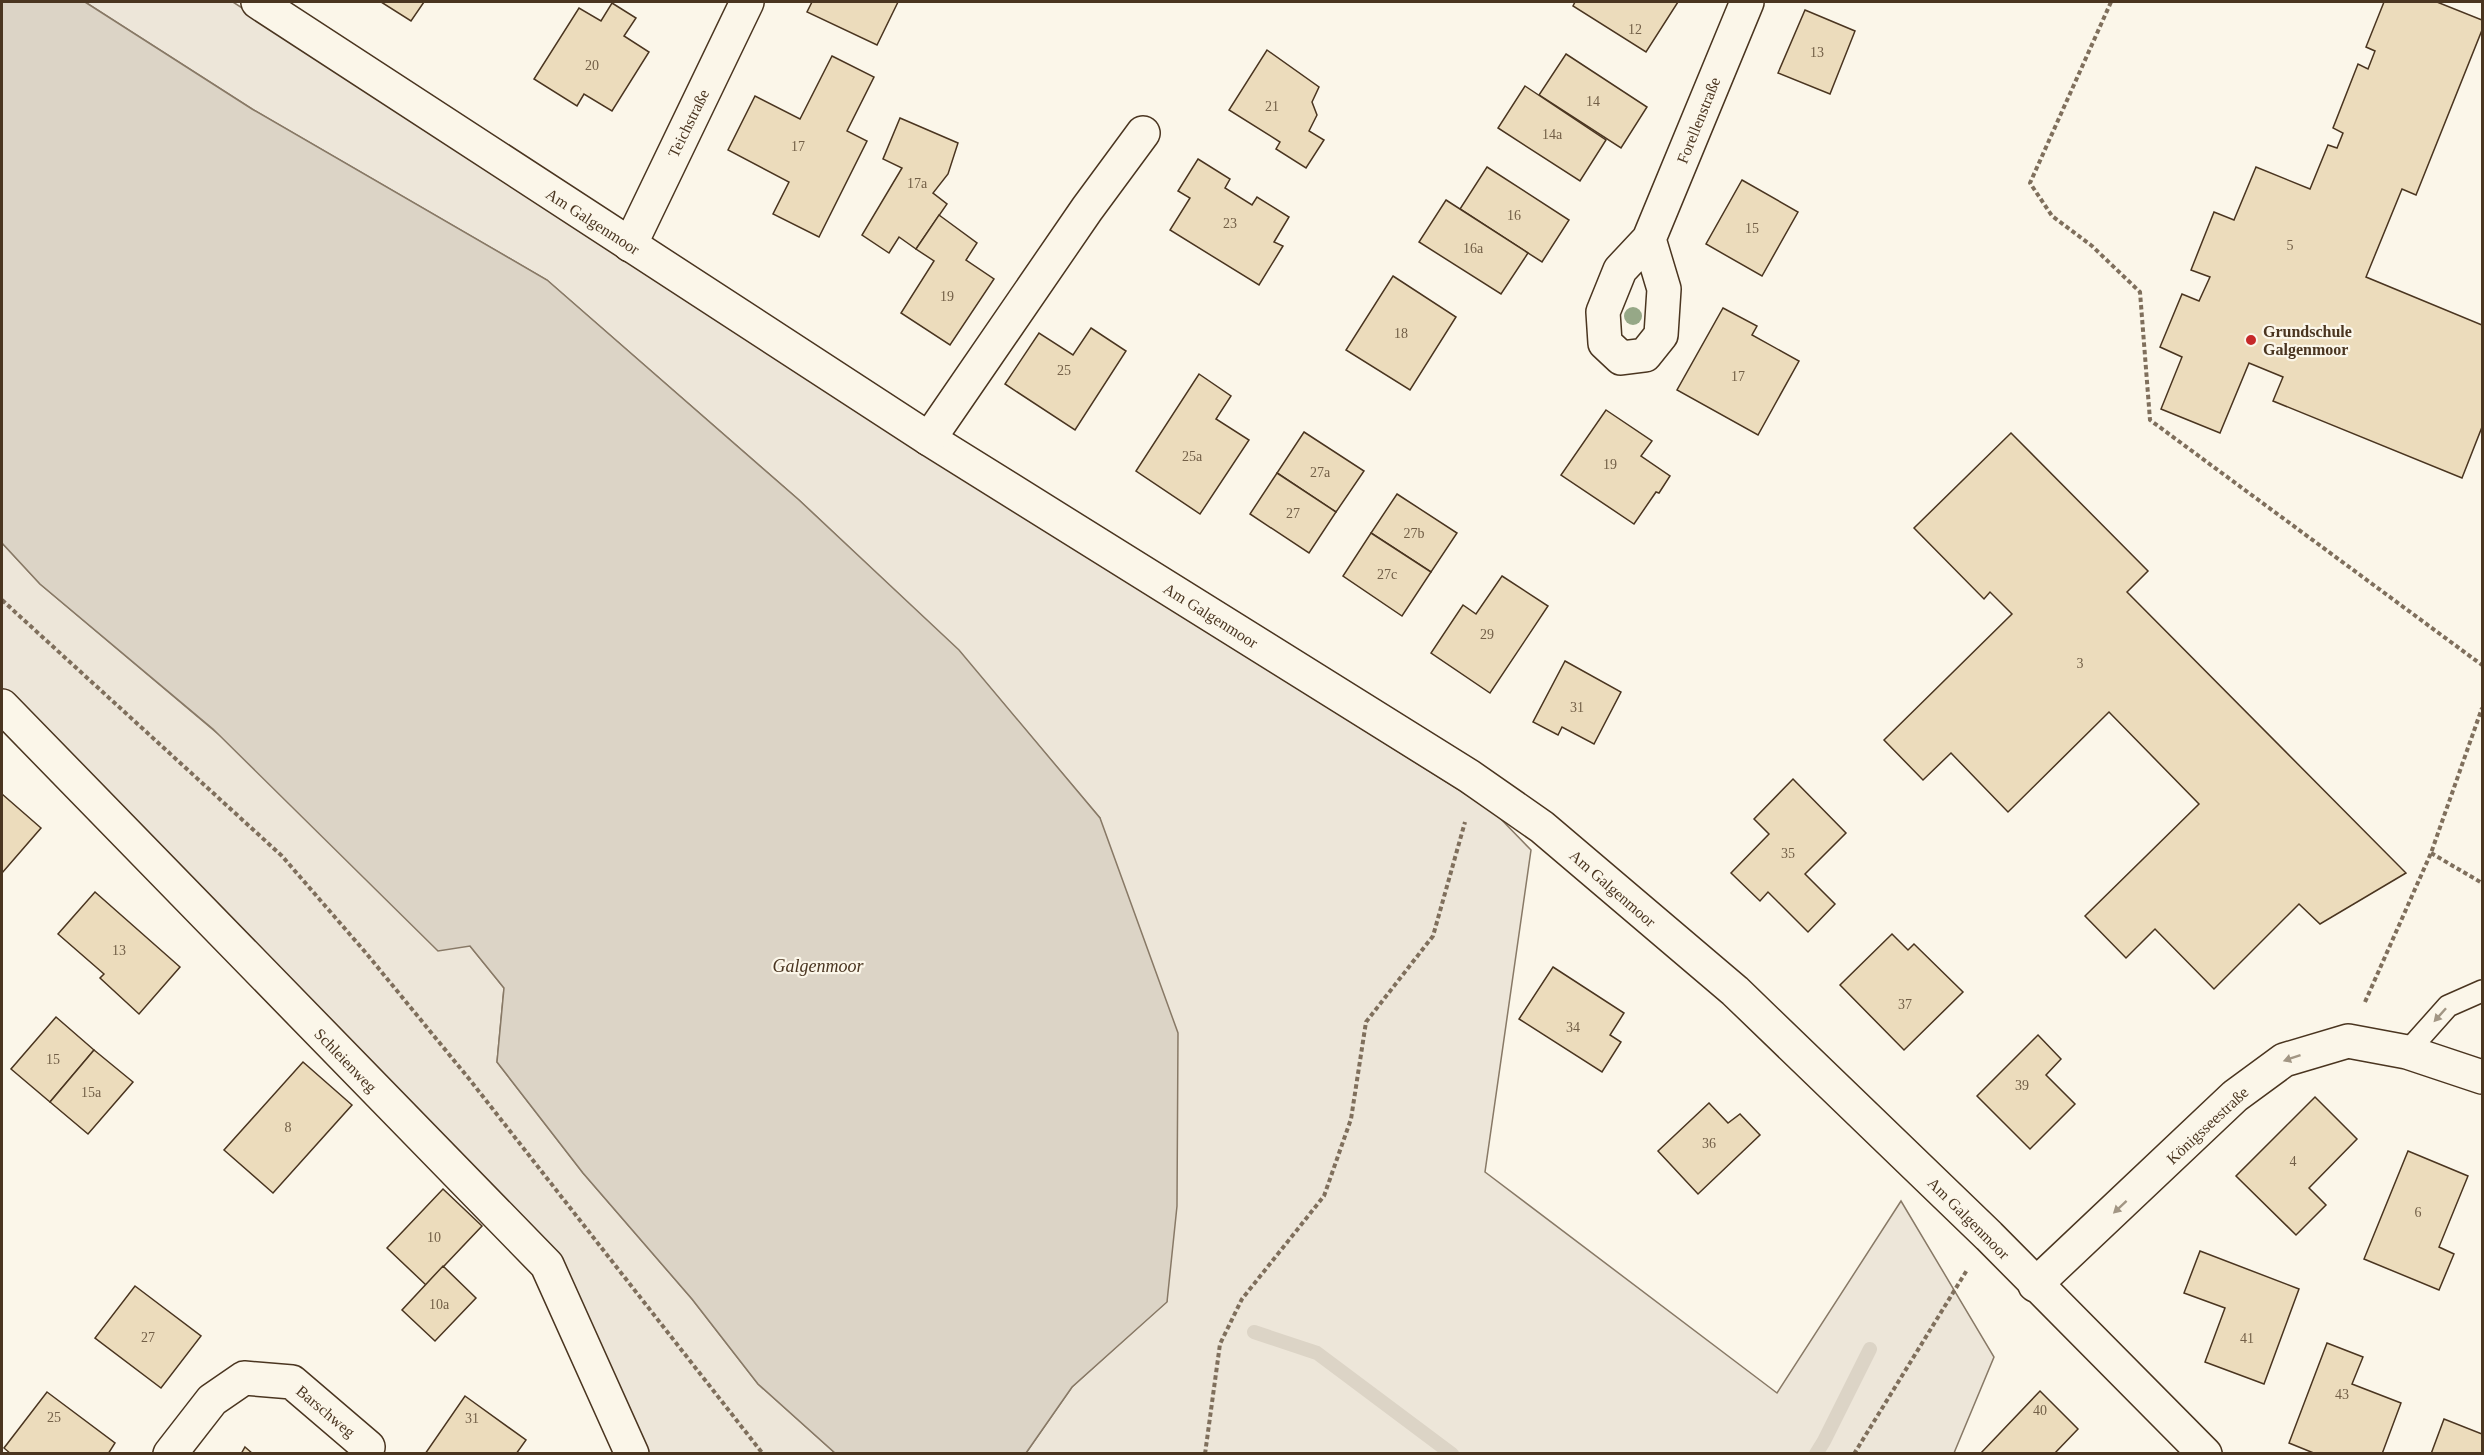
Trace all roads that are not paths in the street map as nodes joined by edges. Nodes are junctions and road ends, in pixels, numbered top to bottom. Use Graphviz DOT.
graph roads {
  1 [pos="258,2"];
  2 [pos="747,2"];
  3 [pos="1747,2"];
  4 [pos="1143,133"];
  5 [pos="1649,239"];
  6 [pos="630,245"];
  7 [pos="929,439"];
  8 [pos="2,706"];
  9 [pos="2482,991"];
  10 [pos="2407,1052"];
  11 [pos="2482,1077"];
  12 [pos="2036,1285"];
  13 [pos="368,1447"];
  14 [pos="170,1454"];
  15 [pos="632,1454"];
  16 [pos="2205,1454"];
  1 -- 6 [label="street, Am Galgenmoor"];
  2 -- 6 [label="street, Teichstraße"];
  3 -- 5 [label="street, Forellenstraße"];
  4 -- 7 [label="street"];
  6 -- 7 [label="street, Am Galgenmoor"];
  7 -- 12 [label="street, Am Galgenmoor"];
  8 -- 15 [label="street, Schleienweg"];
  9 -- 10 [label="lane, one-way"];
  10 -- 11 [label="street, Königsseestraße"];
  10 -- 12 [label="street, Königsseestraße, one-way"];
  12 -- 16 [label="street, Am Galgenmoor"];
  13 -- 14 [label="street, Barschweg"];
}
